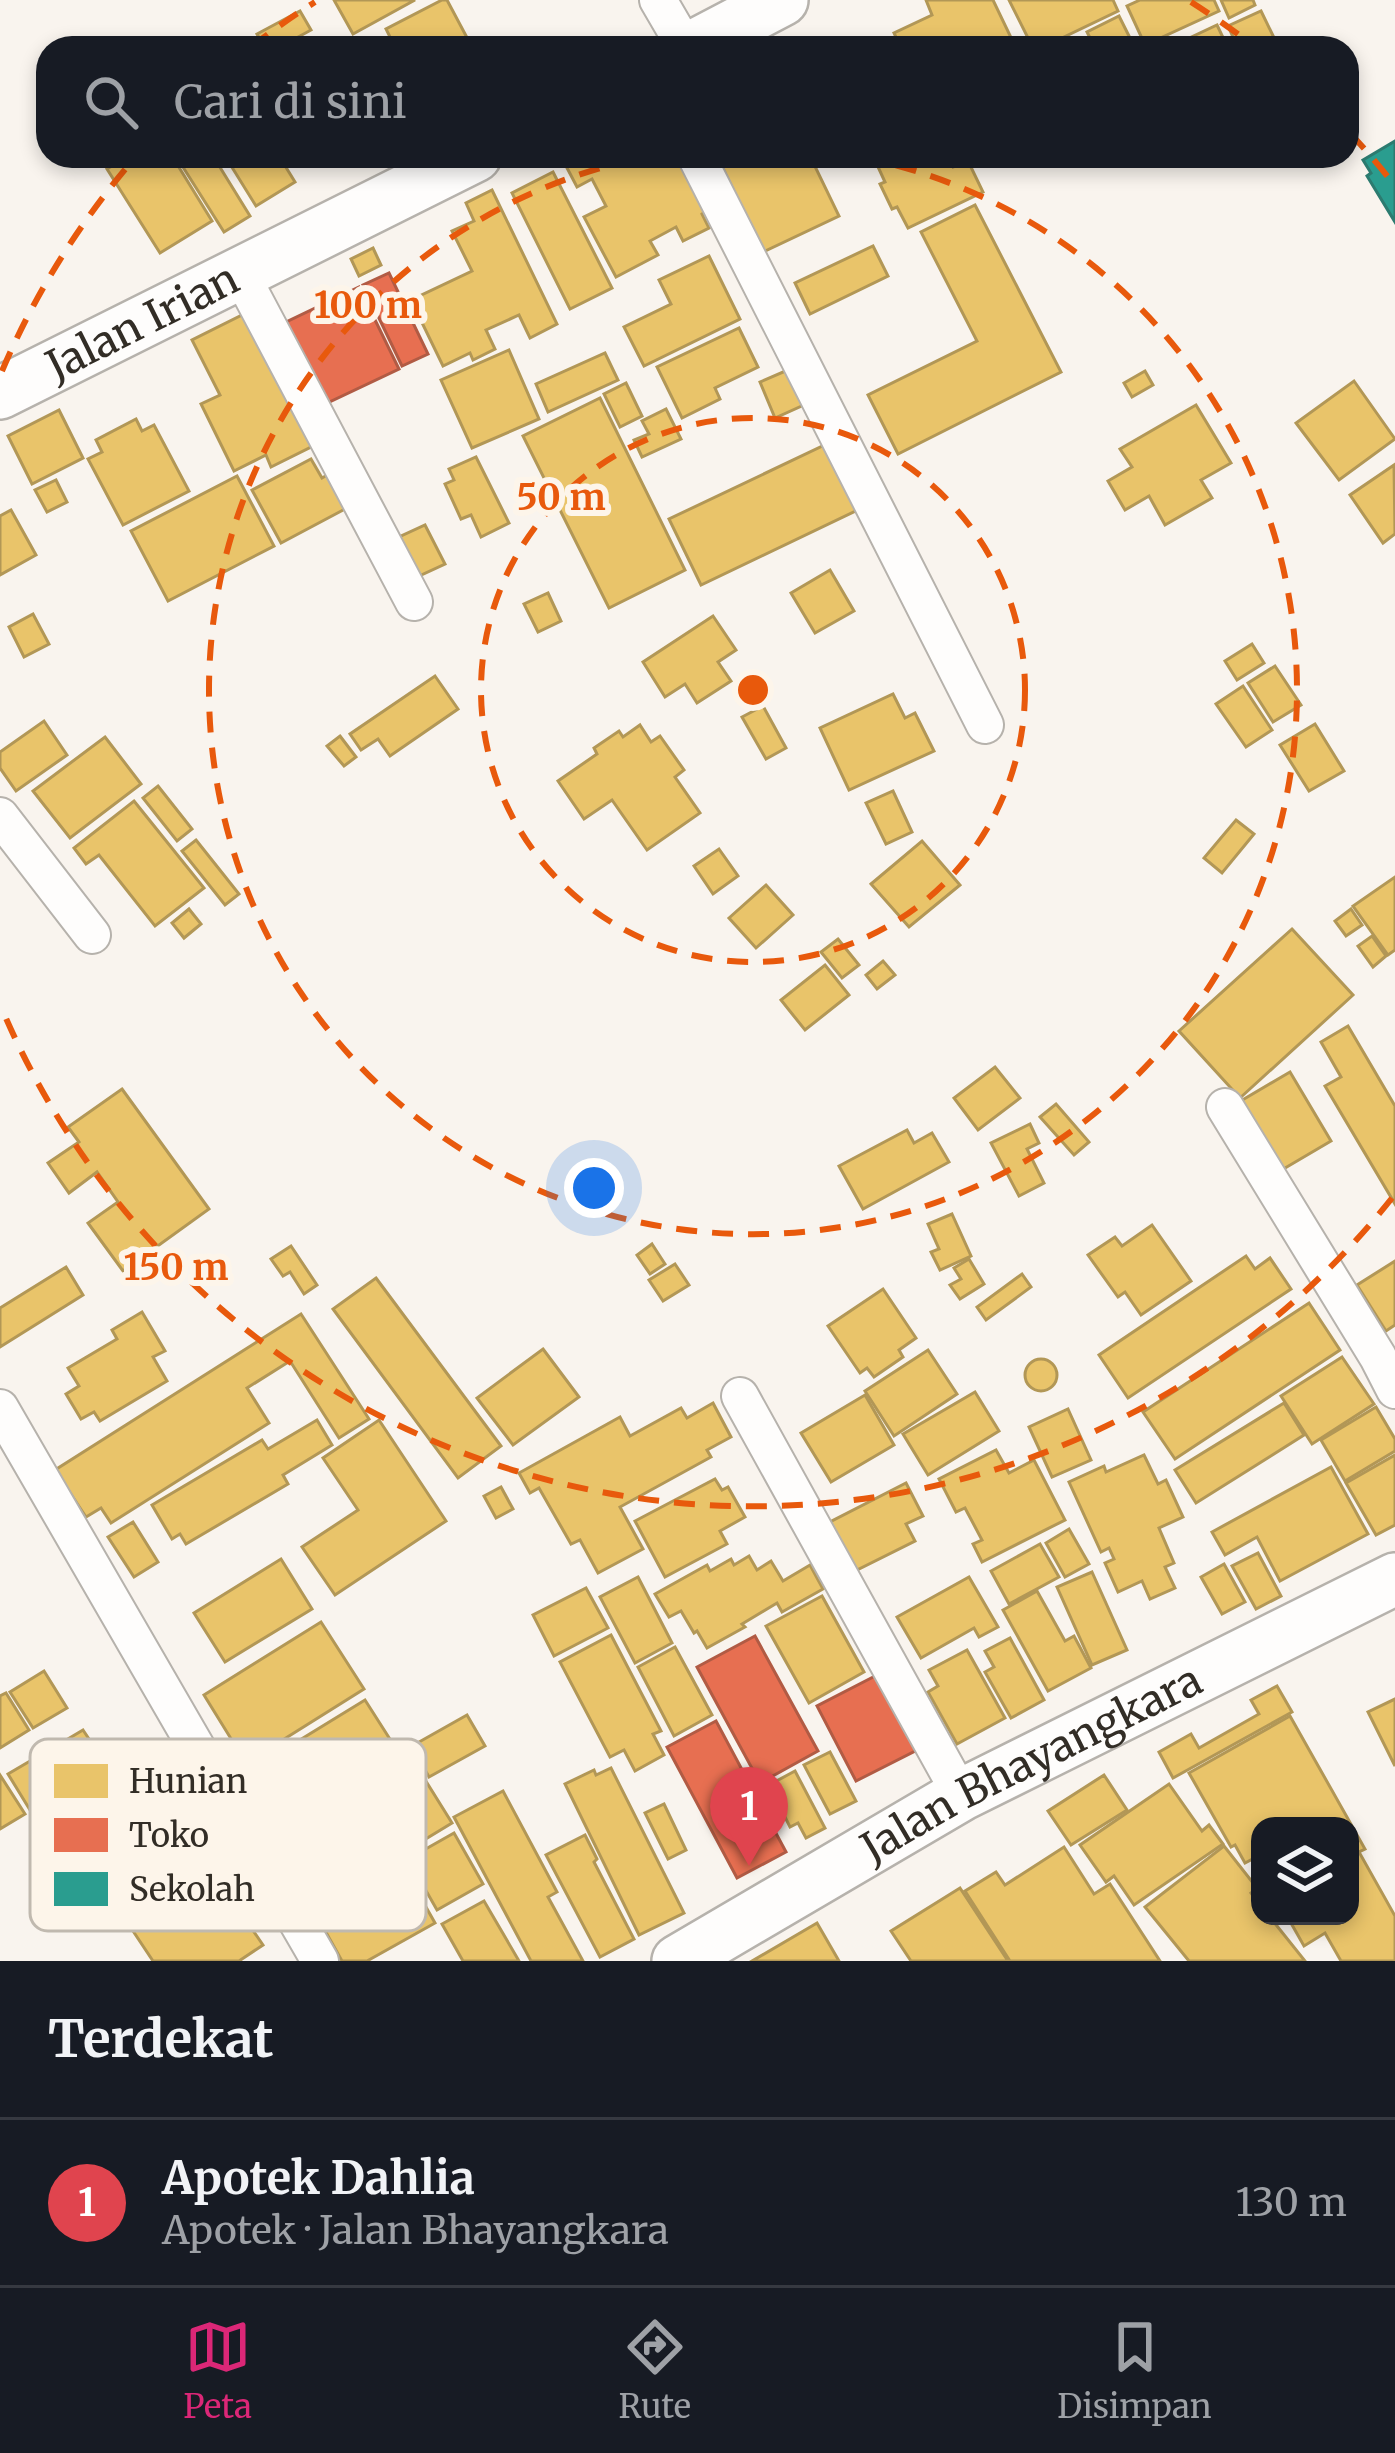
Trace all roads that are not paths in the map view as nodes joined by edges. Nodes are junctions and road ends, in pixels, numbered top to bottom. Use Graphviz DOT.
graph roads {
  1 [pos="658,0"];
  2 [pos="782,0"];
  3 [pos="680,36"];
  4 [pos="712,36"];
  5 [pos="452,168"];
  6 [pos="702,168"];
  7 [pos="240,273"];
  8 [pos="0,392"];
  9 [pos="414,602"];
  10 [pos="985,725"];
  11 [pos="0,816"];
  12 [pos="92,935"];
  13 [pos="1225,1107"];
  14 [pos="1395,1390"];
  15 [pos="740,1396"];
  16 [pos="0,1408"];
  17 [pos="1395,1579"];
  18 [pos="192,1739"];
  19 [pos="961,1795"];
  20 [pos="303,1931"];
  21 [pos="320,1961"];
  22 [pos="678,1961"];
  1 -- 3 [label="street"];
  2 -- 4 [label="main road"];
  5 -- 7 [label="main road, Jalan Irian"];
  6 -- 10 [label="street"];
  7 -- 8 [label="main road, Jalan Irian"];
  7 -- 9 [label="street"];
  11 -- 12 [label="street"];
  13 -- 14 [label="street"];
  15 -- 19 [label="street"];
  16 -- 18 [label="street"];
  17 -- 19 [label="main road, Jalan Bhayangkara"];
  19 -- 22 [label="main road, Jalan Bhayangkara"];
  20 -- 21 [label="street"];
}
